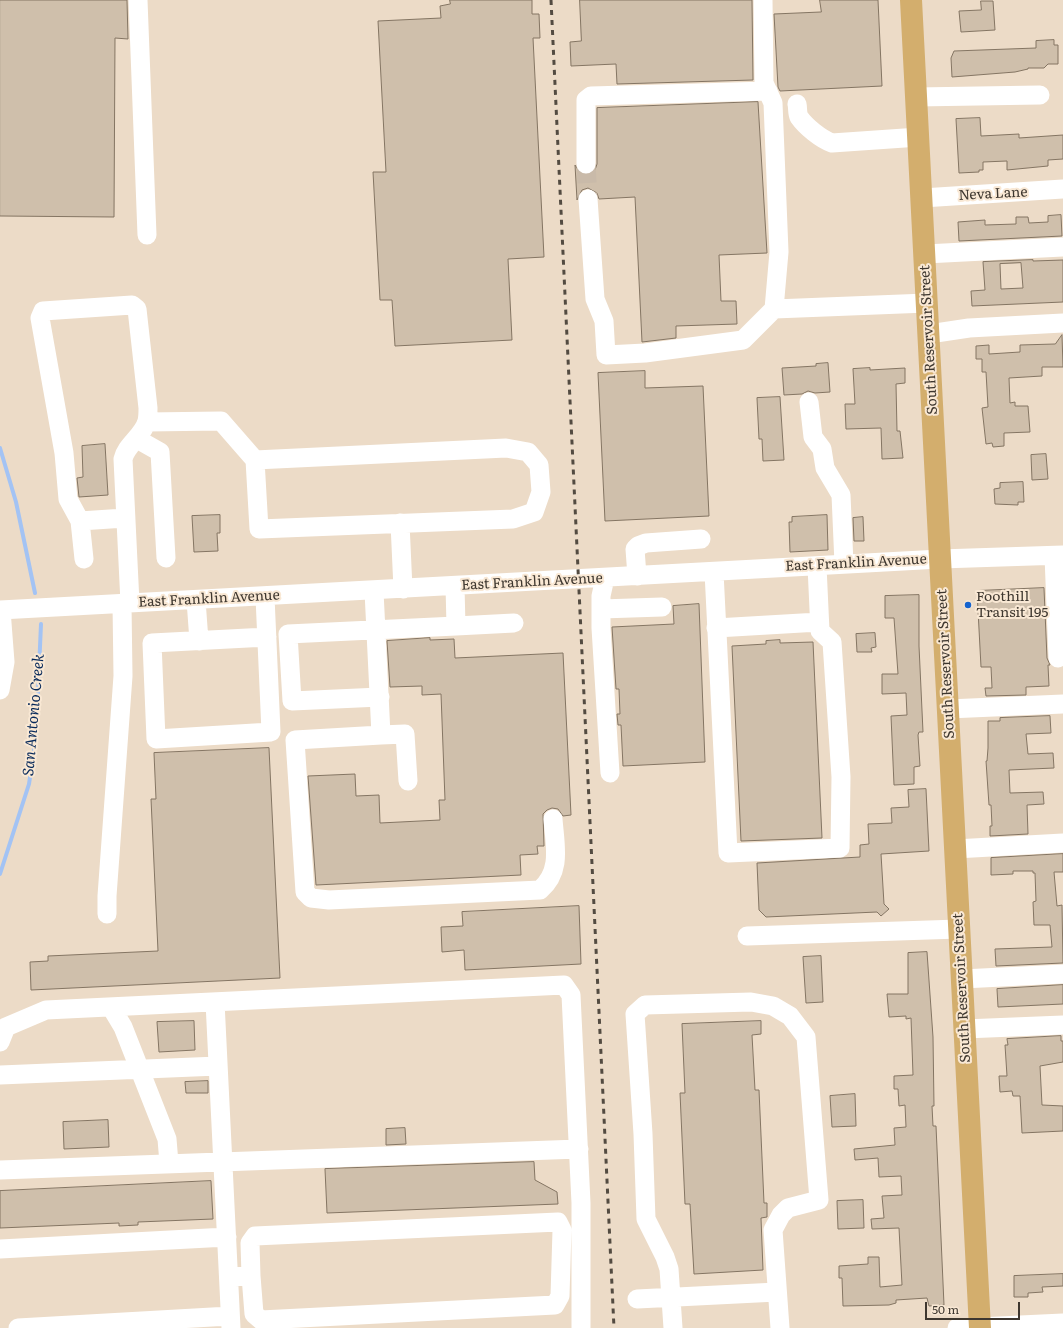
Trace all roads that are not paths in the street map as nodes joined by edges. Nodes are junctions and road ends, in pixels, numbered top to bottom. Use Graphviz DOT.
graph roads {
  1 [pos="138,0"];
  2 [pos="763,0"];
  3 [pos="911,0"];
  4 [pos="768,91"];
  5 [pos="1040,95"];
  6 [pos="916,97"];
  7 [pos="797,104"];
  8 [pos="919,138"];
  9 [pos="586,164"];
  10 [pos="1063,189"];
  11 [pos="922,198"];
  12 [pos="588,199"];
  13 [pos="147,234"];
  14 [pos="1063,247"];
  15 [pos="925,254"];
  16 [pos="928,303"];
  17 [pos="774,309"];
  18 [pos="1063,323"];
  19 [pos="929,334"];
  20 [pos="809,402"];
  21 [pos="147,422"];
  22 [pos="137,439"];
  23 [pos="255,460"];
  24 [pos="125,518"];
  25 [pos="80,520"];
  26 [pos="400,523"];
  27 [pos="701,539"];
  28 [pos="1058,555"];
  29 [pos="166,558"];
  30 [pos="84,559"];
  31 [pos="940,559"];
  32 [pos="844,564"];
  33 [pos="817,566"];
  34 [pos="714,572"];
  35 [pos="637,576"];
  36 [pos="605,578"];
  37 [pos="455,586"];
  38 [pos="403,589"];
  39 [pos="374,591"];
  40 [pos="265,597"];
  41 [pos="196,600"];
  42 [pos="126,603"];
  43 [pos="662,607"];
  44 [pos="601,609"];
  45 [pos="1,610"];
  46 [pos="819,622"];
  47 [pos="514,623"];
  48 [pos="456,626"];
  49 [pos="716,628"];
  50 [pos="377,631"];
  51 [pos="267,638"];
  52 [pos="199,641"];
  53 [pos="1058,658"];
  54 [pos="0,690"];
  55 [pos="380,697"];
  56 [pos="1063,704"];
  57 [pos="948,709"];
  58 [pos="381,735"];
  59 [pos="610,773"];
  60 [pos="408,781"];
  61 [pos="553,819"];
  62 [pos="1063,843"];
  63 [pos="955,850"];
  64 [pos="107,914"];
  65 [pos="959,929"];
  66 [pos="747,936"];
  67 [pos="1063,974"];
  68 [pos="962,979"];
  69 [pos="215,1002"];
  70 [pos="111,1007"];
  71 [pos="1063,1025"];
  72 [pos="964,1029"];
  73 [pos="0,1042"];
  74 [pos="218,1066"];
  75 [pos="140,1069"];
  76 [pos="0,1075"];
  77 [pos="579,1150"];
  78 [pos="169,1163"];
  79 [pos="224,1163"];
  80 [pos="0,1170"];
  81 [pos="227,1237"];
  82 [pos="0,1249"];
  83 [pos="251,1276"];
  84 [pos="229,1277"];
  85 [pos="777,1292"];
  86 [pos="670,1297"];
  87 [pos="637,1299"];
  88 [pos="393,1321"];
  89 [pos="231,1322"];
  90 [pos="1063,1323"];
  91 [pos="53,1327"];
  92 [pos="980,1327"];
  93 [pos="18,1328"];
  94 [pos="581,1328"];
  95 [pos="673,1328"];
  96 [pos="780,1328"];
  97 [pos="957,1328"];
  1 -- 13 [label="street"];
  2 -- 4 [label="street"];
  3 -- 6 [label="main road, South Reservoir Street"];
  4 -- 9 [label="street"];
  4 -- 17 [label="street"];
  5 -- 6 [label="street"];
  6 -- 8 [label="main road, South Reservoir Street"];
  7 -- 8 [label="street"];
  8 -- 11 [label="main road, South Reservoir Street"];
  10 -- 11 [label="street, Neva Lane"];
  11 -- 15 [label="main road, South Reservoir Street"];
  12 -- 17 [label="street"];
  14 -- 15 [label="street"];
  15 -- 16 [label="main road, South Reservoir Street"];
  16 -- 17 [label="street"];
  16 -- 19 [label="main road, South Reservoir Street"];
  18 -- 19 [label="street"];
  19 -- 31 [label="main road, South Reservoir Street"];
  20 -- 32 [label="street"];
  21 -- 22 [label="street"];
  21 -- 23 [label="street"];
  21 -- 25 [label="street"];
  22 -- 24 [label="street"];
  22 -- 29 [label="street"];
  23 -- 26 [label="street"];
  23 -- 26 [label="street"];
  24 -- 25 [label="street"];
  24 -- 42 [label="street"];
  25 -- 30 [label="street"];
  26 -- 38 [label="street"];
  27 -- 35 [label="street"];
  28 -- 31 [label="street, East Franklin Avenue"];
  28 -- 53 [label="street"];
  31 -- 32 [label="street, East Franklin Avenue"];
  31 -- 57 [label="main road, South Reservoir Street"];
  32 -- 33 [label="street, East Franklin Avenue"];
  33 -- 34 [label="street, East Franklin Avenue"];
  33 -- 46 [label="street"];
  34 -- 35 [label="street, East Franklin Avenue"];
  34 -- 49 [label="street"];
  35 -- 36 [label="street, East Franklin Avenue"];
  36 -- 37 [label="street, East Franklin Avenue"];
  36 -- 44 [label="street"];
  37 -- 38 [label="street, East Franklin Avenue"];
  37 -- 48 [label="street"];
  38 -- 39 [label="street, East Franklin Avenue"];
  39 -- 40 [label="street, East Franklin Avenue"];
  39 -- 50 [label="street"];
  40 -- 41 [label="street, East Franklin Avenue"];
  40 -- 51 [label="street"];
  41 -- 42 [label="street, East Franklin Avenue"];
  41 -- 52 [label="street"];
  42 -- 45 [label="street, East Franklin Avenue"];
  42 -- 64 [label="street"];
  43 -- 44 [label="street"];
  44 -- 59 [label="street"];
  45 -- 54 [label="street"];
  46 -- 49 [label="street"];
  46 -- 49 [label="street"];
  47 -- 48 [label="street"];
  48 -- 50 [label="street"];
  50 -- 55 [label="street"];
  50 -- 55 [label="street"];
  51 -- 52 [label="street"];
  51 -- 52 [label="street"];
  55 -- 58 [label="street"];
  56 -- 57 [label="street"];
  57 -- 63 [label="main road, South Reservoir Street"];
  58 -- 60 [label="street"];
  58 -- 61 [label="street"];
  62 -- 63 [label="street"];
  63 -- 65 [label="main road, South Reservoir Street"];
  65 -- 66 [label="street"];
  65 -- 68 [label="main road, South Reservoir Street"];
  67 -- 68 [label="street"];
  68 -- 72 [label="main road, South Reservoir Street"];
  69 -- 70 [label="street"];
  69 -- 74 [label="street"];
  69 -- 77 [label="street"];
  70 -- 73 [label="street"];
  70 -- 75 [label="street"];
  71 -- 72 [label="street"];
  72 -- 92 [label="main road, South Reservoir Street"];
  74 -- 75 [label="street"];
  74 -- 79 [label="street"];
  75 -- 76 [label="street"];
  75 -- 78 [label="street"];
  77 -- 79 [label="street"];
  77 -- 94 [label="street"];
  78 -- 79 [label="street"];
  78 -- 80 [label="street"];
  79 -- 81 [label="street"];
  81 -- 82 [label="street"];
  81 -- 84 [label="street"];
  83 -- 84 [label="street"];
  83 -- 88 [label="street"];
  83 -- 88 [label="street"];
  84 -- 89 [label="street"];
  85 -- 86 [label="street"];
  85 -- 86 [label="street"];
  85 -- 96 [label="street"];
  86 -- 87 [label="street"];
  86 -- 95 [label="street"];
  89 -- 91 [label="street"];
  90 -- 92 [label="street"];
  91 -- 93 [label="street"];
  92 -- 97 [label="street"];
}
